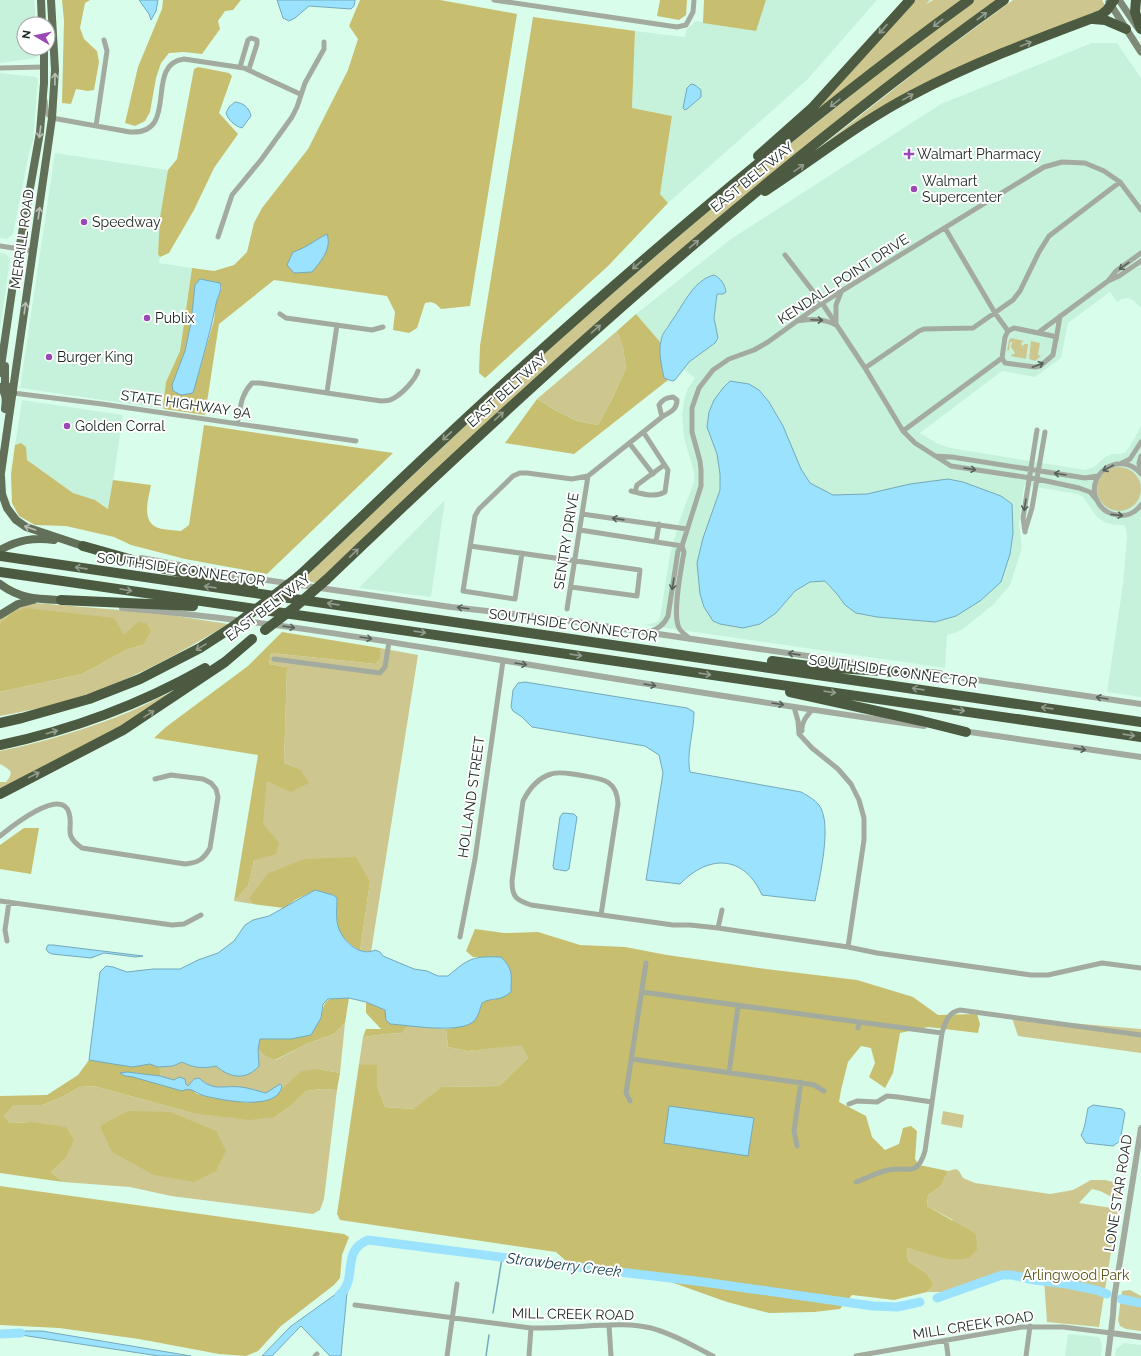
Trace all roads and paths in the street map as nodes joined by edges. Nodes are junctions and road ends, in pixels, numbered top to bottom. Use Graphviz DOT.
graph roads {
  1 [pos="41,0"];
  2 [pos="52,0"];
  3 [pos="494,0"];
  4 [pos="694,0"];
  5 [pos="910,0"];
  6 [pos="969,0"];
  7 [pos="1004,0"];
  8 [pos="1136,0"];
  9 [pos="1113,1"];
  10 [pos="42,16"];
  11 [pos="1090,19"];
  12 [pos="1126,29"];
  13 [pos="1141,29"];
  14 [pos="1141,34"];
  15 [pos="104,40"];
  16 [pos="324,42"];
  17 [pos="1141,52"];
  18 [pos="44,56"];
  19 [pos="240,67"];
  20 [pos="0,68"];
  21 [pos="44,68"];
  22 [pos="249,69"];
  23 [pos="44,83"];
  24 [pos="300,94"];
  25 [pos="52,118"];
  26 [pos="96,126"];
  27 [pos="1120,182"];
  28 [pos="1141,210"];
  29 [pos="720,222"];
  30 [pos="944,228"];
  31 [pos="218,237"];
  32 [pos="0,246"];
  33 [pos="658,248"];
  34 [pos="19,249"];
  35 [pos="33,251"];
  36 [pos="1141,253"];
  37 [pos="785,255"];
  38 [pos="1141,261"];
  39 [pos="1108,281"];
  40 [pos="841,291"];
  41 [pos="822,303"];
  42 [pos="995,313"];
  43 [pos="280,314"];
  44 [pos="1060,316"];
  45 [pos="8,321"];
  46 [pos="796,321"];
  47 [pos="337,325"];
  48 [pos="836,325"];
  49 [pos="383,327"];
  50 [pos="1008,331"];
  51 [pos="1039,332"];
  52 [pos="1056,340"];
  53 [pos="1002,358"];
  54 [pos="865,368"];
  55 [pos="418,371"];
  56 [pos="0,373"];
  57 [pos="0,387"];
  58 [pos="327,392"];
  59 [pos="13,393"];
  60 [pos="662,417"];
  61 [pos="237,424"];
  62 [pos="1037,430"];
  63 [pos="903,431"];
  64 [pos="1045,432"];
  65 [pos="644,433"];
  66 [pos="356,441"];
  67 [pos="1141,442"];
  68 [pos="0,444"];
  69 [pos="630,444"];
  70 [pos="934,456"];
  71 [pos="1141,456"];
  72 [pos="664,464"];
  73 [pos="1121,464"];
  74 [pos="1031,470"];
  75 [pos="1038,471"];
  76 [pos="1140,473"];
  77 [pos="653,474"];
  78 [pos="1,476"];
  79 [pos="588,476"];
  80 [pos="1098,476"];
  81 [pos="1029,478"];
  82 [pos="1037,479"];
  83 [pos="1096,500"];
  84 [pos="1141,505"];
  85 [pos="582,514"];
  86 [pos="659,524"];
  87 [pos="686,529"];
  88 [pos="580,530"];
  89 [pos="67,541"];
  90 [pos="656,542"];
  91 [pos="83,546"];
  92 [pos="470,546"];
  93 [pos="682,546"];
  94 [pos="522,553"];
  95 [pos="2,555"];
  96 [pos="575,560"];
  97 [pos="2,572"];
  98 [pos="0,584"];
  99 [pos="571,587"];
  100 [pos="36,599"];
  101 [pos="61,600"];
  102 [pos="318,602"];
  103 [pos="223,604"];
  104 [pos="567,609"];
  105 [pos="0,615"];
  106 [pos="647,632"];
  107 [pos="552,636"];
  108 [pos="252,639"];
  109 [pos="690,639"];
  110 [pos="389,642"];
  111 [pos="274,659"];
  112 [pos="504,661"];
  113 [pos="939,675"];
  114 [pos="750,681"];
  115 [pos="1141,704"];
  116 [pos="794,707"];
  117 [pos="812,710"];
  118 [pos="1141,722"];
  119 [pos="0,723"];
  120 [pos="966,732"];
  121 [pos="801,736"];
  122 [pos="1141,737"];
  123 [pos="0,745"];
  124 [pos="1141,757"];
  125 [pos="154,779"];
  126 [pos="0,794"];
  127 [pos="0,836"];
  128 [pos="0,901"];
  129 [pos="9,902"];
  130 [pos="722,910"];
  131 [pos="201,915"];
  132 [pos="601,915"];
  133 [pos="718,928"];
  134 [pos="460,937"];
  135 [pos="7,942"];
  136 [pos="848,947"];
  137 [pos="646,963"];
  138 [pos="1141,968"];
  139 [pos="642,992"];
  140 [pos="738,1006"];
  141 [pos="942,1033"];
  142 [pos="1141,1034"];
  143 [pos="632,1059"];
  144 [pos="729,1072"];
  145 [pos="801,1082"];
  146 [pos="824,1091"];
  147 [pos="630,1101"];
  148 [pos="932,1102"];
  149 [pos="849,1104"];
  150 [pos="1141,1128"];
  151 [pos="797,1146"];
  152 [pos="856,1182"];
  153 [pos="457,1284"];
  154 [pos="355,1305"];
  155 [pos="452,1318"];
  156 [pos="609,1325"];
  157 [pos="1030,1326"];
  158 [pos="531,1328"];
  159 [pos="1111,1333"];
  160 [pos="1141,1337"];
  161 [pos="946,1340"];
  162 [pos="711,1355"];
  163 [pos="447,1356"];
  164 [pos="529,1356"];
  165 [pos="610,1356"];
  166 [pos="856,1356"];
  167 [pos="948,1356"];
  168 [pos="1026,1356"];
  169 [pos="1108,1356"];
  1 -- 10 [label="main road"];
  25 -- 2 [label="main road, MERRILL ROAD, one-way"];
  3 -- 4 [label="street"];
  5 -- 33 [label="highway, one-way"];
  6 -- 33 [label="highway, EAST BELTWAY, one-way"];
  29 -- 7 [label="highway, EAST BELTWAY, one-way"];
  8 -- 13 [label="highway"];
  9 -- 11 [label="highway"];
  9 -- 12 [label="main road"];
  9 -- 14 [label="main road"];
  11 -- 12 [label="highway"];
  29 -- 11 [label="highway, one-way"];
  12 -- 17 [label="main road"];
  15 -- 26 [label="street"];
  16 -- 24 [label="street"];
  18 -- 21 [label="main road, MERRILL ROAD"];
  19 -- 22 [label="street"];
  19 -- 22 [label="street"];
  19 -- 26 [label="street"];
  20 -- 21 [label="street"];
  21 -- 23 [label="main road, MERRILL ROAD"];
  22 -- 24 [label="street"];
  23 -- 25 [label="street"];
  23 -- 34 [label="main road, MERRILL ROAD, one-way"];
  24 -- 31 [label="street"];
  25 -- 26 [label="street"];
  35 -- 25 [label="main road, MERRILL ROAD, one-way"];
  27 -- 28 [label="street, KENDALL POINT DRIVE"];
  27 -- 30 [label="street, KENDALL POINT DRIVE"];
  27 -- 42 [label="street"];
  108 -- 29 [label="highway, EAST BELTWAY, one-way, bridge"];
  30 -- 40 [label="street, KENDALL POINT DRIVE"];
  30 -- 42 [label="street"];
  32 -- 34 [label="street"];
  33 -- 119 [label="highway, EAST BELTWAY, one-way, bridge"];
  34 -- 35 [label="street"];
  34 -- 45 [label="main road, MERRILL ROAD"];
  59 -- 35 [label="main road, MERRILL ROAD, one-way"];
  36 -- 39 [label="street, one-way"];
  37 -- 41 [label="street"];
  38 -- 39 [label="street"];
  39 -- 44 [label="street"];
  40 -- 41 [label="street, KENDALL POINT DRIVE"];
  40 -- 48 [label="street"];
  41 -- 46 [label="street, KENDALL POINT DRIVE"];
  41 -- 48 [label="street"];
  42 -- 50 [label="street"];
  42 -- 54 [label="street"];
  43 -- 47 [label="street"];
  44 -- 51 [label="street"];
  44 -- 52 [label="street"];
  45 -- 56 [label="main road, MERRILL ROAD"];
  45 -- 59 [label="main road"];
  46 -- 48 [label="street, one-way"];
  46 -- 87 [label="street, KENDALL POINT DRIVE"];
  47 -- 49 [label="street"];
  47 -- 58 [label="street"];
  48 -- 54 [label="street"];
  50 -- 51 [label="street"];
  50 -- 53 [label="street"];
  51 -- 52 [label="street"];
  53 -- 52 [label="street, one-way"];
  53 -- 63 [label="street"];
  54 -- 63 [label="street"];
  55 -- 58 [label="street"];
  57 -- 68 [label="main road"];
  58 -- 61 [label="street"];
  59 -- 61 [label="street, STATE HIGHWAY 9A"];
  59 -- 78 [label="main road, MERRILL ROAD"];
  60 -- 65 [label="street"];
  61 -- 66 [label="street, STATE HIGHWAY 9A"];
  62 -- 74 [label="street"];
  63 -- 70 [label="street"];
  64 -- 75 [label="street"];
  65 -- 69 [label="street"];
  65 -- 72 [label="street"];
  67 -- 73 [label="street"];
  69 -- 77 [label="street"];
  69 -- 79 [label="street"];
  70 -- 74 [label="street"];
  70 -- 81 [label="street, one-way"];
  71 -- 76 [label="street"];
  72 -- 77 [label="street"];
  72 -- 77 [label="street"];
  73 -- 76 [label="street"];
  73 -- 80 [label="street, one-way"];
  74 -- 75 [label="street"];
  74 -- 81 [label="street"];
  80 -- 75 [label="street, one-way"];
  75 -- 82 [label="street"];
  89 -- 78 [label="main road, MERRILL ROAD, one-way"];
  79 -- 85 [label="street, SENTRY DRIVE"];
  79 -- 92 [label="street"];
  80 -- 83 [label="street"];
  81 -- 82 [label="street"];
  81 -- 82 [label="street, one-way"];
  82 -- 83 [label="street"];
  83 -- 84 [label="street, one-way"];
  86 -- 85 [label="street, one-way"];
  85 -- 88 [label="street, SENTRY DRIVE"];
  86 -- 87 [label="street"];
  86 -- 90 [label="street"];
  87 -- 93 [label="street, KENDALL POINT DRIVE"];
  88 -- 90 [label="street"];
  88 -- 96 [label="street, SENTRY DRIVE"];
  89 -- 91 [label="main road"];
  89 -- 95 [label="main road"];
  90 -- 93 [label="street"];
  91 -- 102 [label="highway"];
  106 -- 91 [label="street, one-way"];
  92 -- 94 [label="street"];
  92 -- 94 [label="street"];
  93 -- 106 [label="street, KENDALL POINT DRIVE, one-way"];
  93 -- 109 [label="street, KENDALL POINT DRIVE"];
  94 -- 96 [label="street"];
  102 -- 95 [label="highway, SOUTHSIDE CONNECTOR, one-way"];
  96 -- 99 [label="street, SENTRY DRIVE"];
  96 -- 99 [label="street"];
  97 -- 103 [label="highway, SOUTHSIDE CONNECTOR, one-way"];
  98 -- 100 [label="main road"];
  99 -- 104 [label="street, SENTRY DRIVE"];
  100 -- 101 [label="main road"];
  100 -- 105 [label="main road"];
  101 -- 103 [label="highway"];
  101 -- 110 [label="street, one-way"];
  107 -- 102 [label="highway, SOUTHSIDE CONNECTOR, one-way"];
  103 -- 114 [label="highway, SOUTHSIDE CONNECTOR, one-way"];
  106 -- 109 [label="street"];
  107 -- 113 [label="highway"];
  118 -- 107 [label="highway, SOUTHSIDE CONNECTOR, one-way"];
  123 -- 108 [label="highway, EAST BELTWAY, one-way"];
  126 -- 108 [label="highway, one-way"];
  113 -- 109 [label="street, one-way"];
  110 -- 111 [label="street"];
  110 -- 112 [label="street"];
  112 -- 116 [label="street, one-way"];
  112 -- 134 [label="street, HOLLAND STREET"];
  115 -- 113 [label="street, one-way"];
  114 -- 120 [label="highway"];
  114 -- 122 [label="highway, SOUTHSIDE CONNECTOR, one-way"];
  116 -- 117 [label="street"];
  116 -- 121 [label="street"];
  117 -- 120 [label="street"];
  117 -- 121 [label="street"];
  120 -- 124 [label="street, one-way"];
  121 -- 136 [label="street"];
  125 -- 127 [label="street"];
  128 -- 129 [label="street"];
  129 -- 131 [label="street"];
  129 -- 135 [label="street"];
  130 -- 133 [label="street"];
  132 -- 132 [label="street"];
  132 -- 133 [label="street"];
  133 -- 136 [label="street"];
  136 -- 138 [label="street"];
  137 -- 139 [label="street"];
  139 -- 140 [label="street"];
  139 -- 143 [label="street"];
  140 -- 141 [label="street"];
  140 -- 144 [label="street"];
  141 -- 142 [label="street"];
  141 -- 148 [label="street"];
  143 -- 144 [label="street"];
  143 -- 147 [label="street"];
  144 -- 145 [label="street"];
  145 -- 146 [label="street"];
  145 -- 151 [label="street"];
  148 -- 149 [label="street"];
  148 -- 152 [label="street"];
  150 -- 159 [label="street, LONE STAR ROAD"];
  153 -- 155 [label="street"];
  154 -- 155 [label="street, MILL CREEK ROAD"];
  155 -- 158 [label="street, MILL CREEK ROAD"];
  155 -- 163 [label="street"];
  156 -- 158 [label="street, MILL CREEK ROAD"];
  156 -- 162 [label="street, MILL CREEK ROAD"];
  156 -- 165 [label="street"];
  157 -- 159 [label="street, MILL CREEK ROAD"];
  157 -- 161 [label="street, MILL CREEK ROAD"];
  157 -- 168 [label="street"];
  158 -- 164 [label="street"];
  159 -- 160 [label="street, MILL CREEK ROAD"];
  159 -- 169 [label="street, LONE STAR ROAD"];
  161 -- 166 [label="street, MILL CREEK ROAD"];
  161 -- 167 [label="street"];
}
